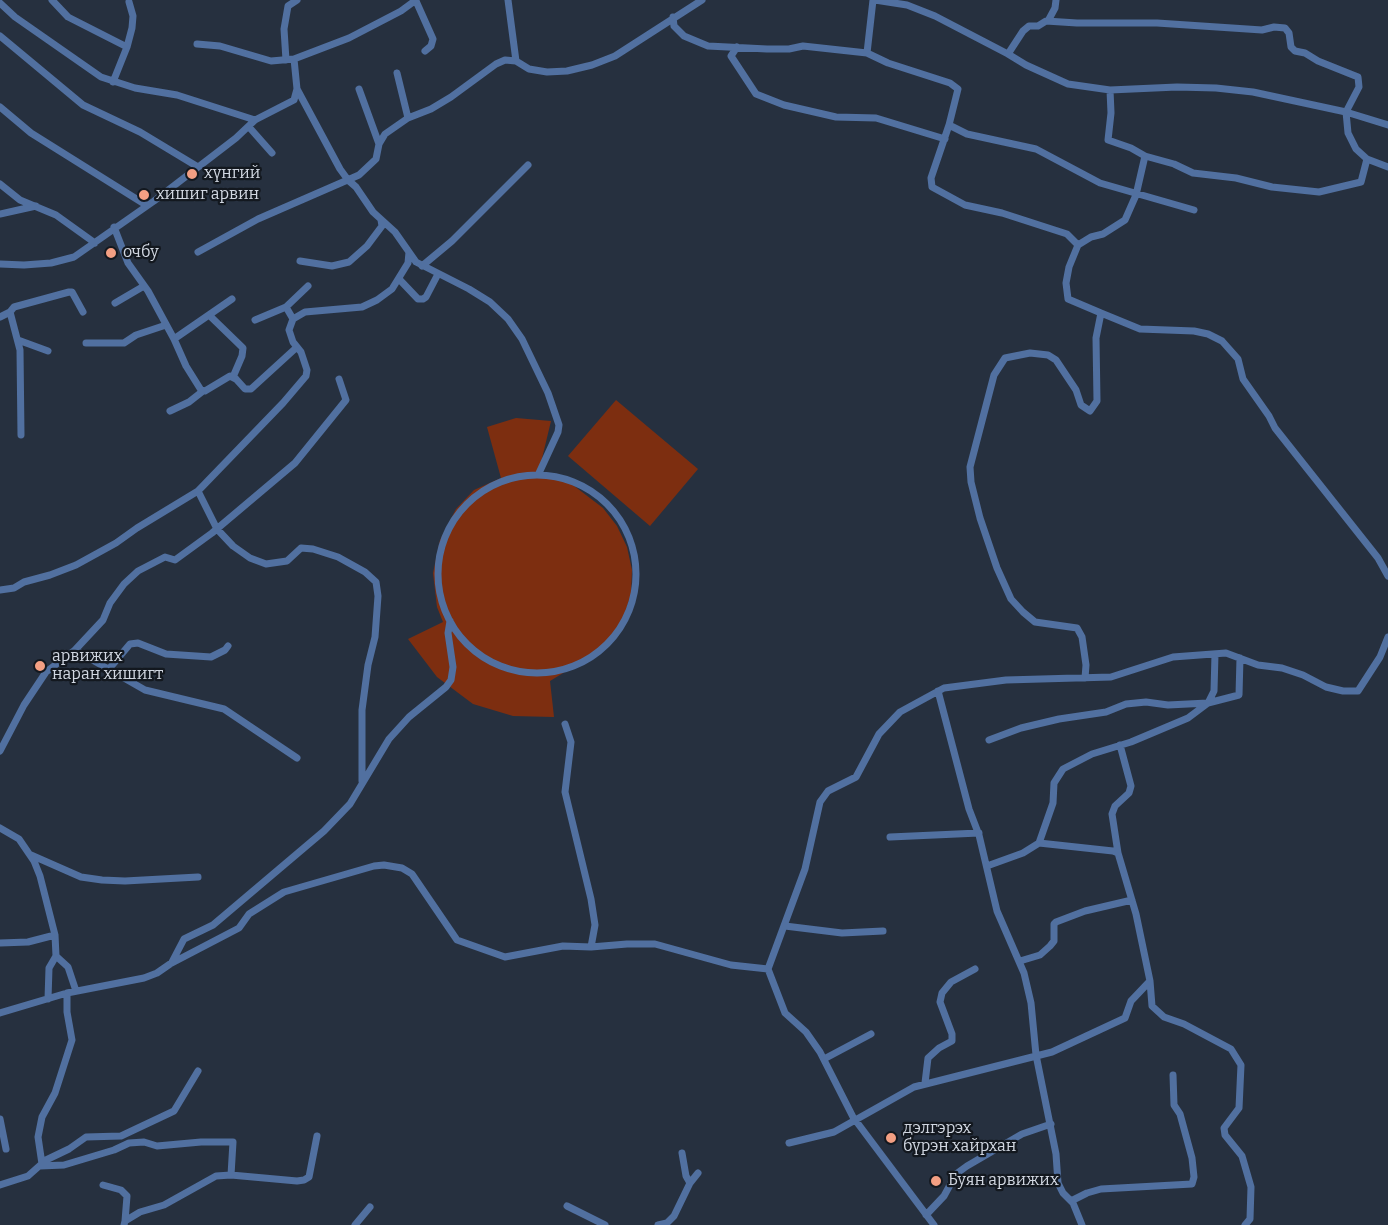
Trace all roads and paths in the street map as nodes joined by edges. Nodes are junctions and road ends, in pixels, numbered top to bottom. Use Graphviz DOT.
graph roads {
  1 [pos="52,0"];
  2 [pos="297,0"];
  3 [pos="416,0"];
  4 [pos="507,0"];
  5 [pos="702,0"];
  6 [pos="874,0"];
  7 [pos="1056,0"];
  8 [pos="129,2"];
  9 [pos="0,3"];
  10 [pos="673,17"];
  11 [pos="1048,21"];
  12 [pos="0,36"];
  13 [pos="197,44"];
  14 [pos="127,47"];
  15 [pos="737,47"];
  16 [pos="425,51"];
  17 [pos="867,53"];
  18 [pos="1008,54"];
  19 [pos="290,60"];
  20 [pos="516,61"];
  21 [pos="397,73"];
  22 [pos="113,82"];
  23 [pos="297,89"];
  24 [pos="359,89"];
  25 [pos="1110,90"];
  26 [pos="0,107"];
  27 [pos="1346,112"];
  28 [pos="408,118"];
  29 [pos="255,120"];
  30 [pos="949,125"];
  31 [pos="1388,125"];
  32 [pos="249,127"];
  33 [pos="945,139"];
  34 [pos="379,144"];
  35 [pos="272,153"];
  36 [pos="1145,156"];
  37 [pos="1367,159"];
  38 [pos="528,165"];
  39 [pos="198,167"];
  40 [pos="1388,167"];
  41 [pos="348,180"];
  42 [pos="0,184"];
  43 [pos="1136,195"];
  44 [pos="146,205"];
  45 [pos="36,206"];
  46 [pos="1194,210"];
  47 [pos="0,214"];
  48 [pos="381,220"];
  49 [pos="114,227"];
  50 [pos="94,243"];
  51 [pos="1078,245"];
  52 [pos="198,252"];
  53 [pos="409,252"];
  54 [pos="300,261"];
  55 [pos="0,264"];
  56 [pos="422,266"];
  57 [pos="438,274"];
  58 [pos="399,279"];
  59 [pos="144,286"];
  60 [pos="308,286"];
  61 [pos="232,299"];
  62 [pos="115,303"];
  63 [pos="286,307"];
  64 [pos="10,312"];
  65 [pos="83,312"];
  66 [pos="1101,313"];
  67 [pos="209,315"];
  68 [pos="0,317"];
  69 [pos="293,319"];
  70 [pos="255,320"];
  71 [pos="166,325"];
  72 [pos="174,339"];
  73 [pos="18,340"];
  74 [pos="86,343"];
  75 [pos="297,347"];
  76 [pos="48,351"];
  77 [pos="233,376"];
  78 [pos="339,379"];
  79 [pos="203,391"];
  80 [pos="170,411"];
  81 [pos="21,435"];
  82 [pos="539,473"];
  83 [pos="198,491"];
  84 [pos="217,529"];
  85 [pos="1388,576"];
  86 [pos="0,590"];
  87 [pos="450,621"];
  88 [pos="1388,637"];
  89 [pos="228,646"];
  90 [pos="75,650"];
  91 [pos="1215,654"];
  92 [pos="1240,658"];
  93 [pos="110,669"];
  94 [pos="1085,678"];
  95 [pos="938,691"];
  96 [pos="1208,703"];
  97 [pos="565,724"];
  98 [pos="989,740"];
  99 [pos="1120,745"];
  100 [pos="0,751"];
  101 [pos="297,758"];
  102 [pos="362,781"];
  103 [pos="0,828"];
  104 [pos="979,833"];
  105 [pos="890,837"];
  106 [pos="1039,843"];
  107 [pos="28,854"];
  108 [pos="1118,854"];
  109 [pos="987,866"];
  110 [pos="198,876"];
  111 [pos="1132,900"];
  112 [pos="785,926"];
  113 [pos="883,931"];
  114 [pos="55,935"];
  115 [pos="0,943"];
  116 [pos="591,947"];
  117 [pos="56,956"];
  118 [pos="1020,961"];
  119 [pos="170,964"];
  120 [pos="768,969"];
  121 [pos="975,969"];
  122 [pos="1150,981"];
  123 [pos="76,991"];
  124 [pos="67,993"];
  125 [pos="48,999"];
  126 [pos="0,1013"];
  127 [pos="871,1034"];
  128 [pos="1037,1056"];
  129 [pos="824,1059"];
  130 [pos="198,1071"];
  131 [pos="1173,1075"];
  132 [pos="925,1083"];
  133 [pos="0,1119"];
  134 [pos="855,1120"];
  135 [pos="1050,1124"];
  136 [pos="317,1136"];
  137 [pos="789,1143"];
  138 [pos="6,1149"];
  139 [pos="682,1153"];
  140 [pos="41,1165"];
  141 [pos="698,1173"];
  142 [pos="231,1174"];
  143 [pos="690,1183"];
  144 [pos="0,1185"];
  145 [pos="103,1185"];
  146 [pos="1071,1201"];
  147 [pos="567,1206"];
  148 [pos="370,1207"];
  149 [pos="926,1215"];
  150 [pos="124,1223"];
  151 [pos="355,1225"];
  152 [pos="605,1225"];
  153 [pos="658,1225"];
  154 [pos="934,1225"];
  155 [pos="1082,1225"];
  156 [pos="1245,1225"];
  1 -- 14 [label="street"];
  2 -- 19 [label="street"];
  3 -- 16 [label="street"];
  3 -- 19 [label="street"];
  4 -- 20 [label="street"];
  5 -- 10 [label="street"];
  6 -- 17 [label="street"];
  6 -- 18 [label="street"];
  7 -- 11 [label="street"];
  8 -- 14 [label="street"];
  9 -- 22 [label="street"];
  10 -- 15 [label="street"];
  10 -- 20 [label="street"];
  11 -- 18 [label="street"];
  11 -- 27 [label="street"];
  12 -- 39 [label="street"];
  13 -- 19 [label="street"];
  14 -- 22 [label="street"];
  15 -- 17 [label="street"];
  15 -- 33 [label="street"];
  17 -- 30 [label="street"];
  18 -- 25 [label="street"];
  19 -- 23 [label="street"];
  20 -- 28 [label="street"];
  21 -- 28 [label="street"];
  22 -- 29 [label="street"];
  23 -- 29 [label="street"];
  23 -- 41 [label="street"];
  24 -- 34 [label="street"];
  25 -- 27 [label="street"];
  25 -- 36 [label="street"];
  26 -- 44 [label="street"];
  27 -- 31 [label="street"];
  27 -- 37 [label="street"];
  28 -- 34 [label="street"];
  29 -- 32 [label="street"];
  30 -- 33 [label="street"];
  30 -- 43 [label="street"];
  32 -- 35 [label="street"];
  32 -- 39 [label="street"];
  33 -- 51 [label="street"];
  34 -- 41 [label="street"];
  36 -- 37 [label="street"];
  36 -- 43 [label="street"];
  37 -- 40 [label="street"];
  38 -- 56 [label="street"];
  39 -- 44 [label="street"];
  41 -- 48 [label="street"];
  41 -- 52 [label="street"];
  42 -- 45 [label="street"];
  43 -- 46 [label="street"];
  43 -- 51 [label="street"];
  44 -- 49 [label="street"];
  45 -- 47 [label="street"];
  45 -- 50 [label="street"];
  48 -- 53 [label="street"];
  48 -- 54 [label="street"];
  49 -- 50 [label="street"];
  49 -- 59 [label="street"];
  50 -- 55 [label="street"];
  51 -- 66 [label="street"];
  53 -- 56 [label="street"];
  53 -- 58 [label="street"];
  56 -- 57 [label="street"];
  57 -- 58 [label="street"];
  57 -- 82 [label="street"];
  58 -- 69 [label="street"];
  59 -- 62 [label="street"];
  59 -- 71 [label="street"];
  60 -- 63 [label="street"];
  61 -- 67 [label="street"];
  63 -- 69 [label="street"];
  63 -- 70 [label="street"];
  64 -- 65 [label="street"];
  64 -- 68 [label="street"];
  64 -- 73 [label="street"];
  66 -- 85 [label="street"];
  66 -- 94 [label="street"];
  67 -- 72 [label="street"];
  67 -- 77 [label="street"];
  69 -- 75 [label="street"];
  71 -- 72 [label="street"];
  71 -- 74 [label="street"];
  72 -- 79 [label="street"];
  73 -- 76 [label="street"];
  73 -- 81 [label="street"];
  75 -- 77 [label="street"];
  75 -- 83 [label="street"];
  77 -- 79 [label="street"];
  78 -- 84 [label="street"];
  79 -- 80 [label="street"];
  82 -- 87 [label="street"];
  82 -- 87 [label="street"];
  83 -- 84 [label="street"];
  83 -- 86 [label="street"];
  84 -- 90 [label="street"];
  84 -- 102 [label="street"];
  87 -- 102 [label="street"];
  88 -- 92 [label="street"];
  89 -- 93 [label="street"];
  90 -- 93 [label="street"];
  90 -- 100 [label="street"];
  91 -- 92 [label="street"];
  91 -- 94 [label="street"];
  91 -- 96 [label="street"];
  92 -- 96 [label="street"];
  93 -- 101 [label="street"];
  94 -- 95 [label="street"];
  95 -- 104 [label="street"];
  95 -- 112 [label="street"];
  96 -- 98 [label="street"];
  96 -- 99 [label="street"];
  97 -- 116 [label="street"];
  99 -- 106 [label="street"];
  99 -- 108 [label="street"];
  102 -- 119 [label="street"];
  103 -- 107 [label="street"];
  104 -- 105 [label="street"];
  104 -- 109 [label="street"];
  106 -- 108 [label="street"];
  106 -- 109 [label="street"];
  107 -- 110 [label="street"];
  107 -- 114 [label="street"];
  108 -- 111 [label="street"];
  109 -- 118 [label="street"];
  111 -- 118 [label="street"];
  111 -- 122 [label="street"];
  112 -- 113 [label="street"];
  112 -- 120 [label="street"];
  114 -- 115 [label="street"];
  114 -- 117 [label="street"];
  116 -- 119 [label="street"];
  116 -- 120 [label="street"];
  117 -- 123 [label="street"];
  117 -- 125 [label="street"];
  118 -- 128 [label="street"];
  119 -- 123 [label="street"];
  120 -- 129 [label="street"];
  121 -- 132 [label="street"];
  122 -- 128 [label="street"];
  122 -- 156 [label="street"];
  123 -- 124 [label="street"];
  124 -- 125 [label="street"];
  124 -- 140 [label="street"];
  125 -- 126 [label="street"];
  127 -- 129 [label="street"];
  128 -- 132 [label="street"];
  128 -- 135 [label="street"];
  129 -- 134 [label="street"];
  130 -- 140 [label="street"];
  131 -- 146 [label="street"];
  132 -- 134 [label="street"];
  133 -- 138 [label="street"];
  134 -- 137 [label="street"];
  134 -- 149 [label="street"];
  135 -- 146 [label="street"];
  135 -- 149 [label="street"];
  136 -- 142 [label="street"];
  139 -- 143 [label="street"];
  140 -- 142 [label="street"];
  140 -- 144 [label="street"];
  141 -- 143 [label="street"];
  142 -- 150 [label="street"];
  143 -- 153 [label="street"];
  145 -- 150 [label="street"];
  146 -- 155 [label="street"];
  147 -- 152 [label="street"];
  148 -- 151 [label="street"];
  149 -- 154 [label="street"];
}
